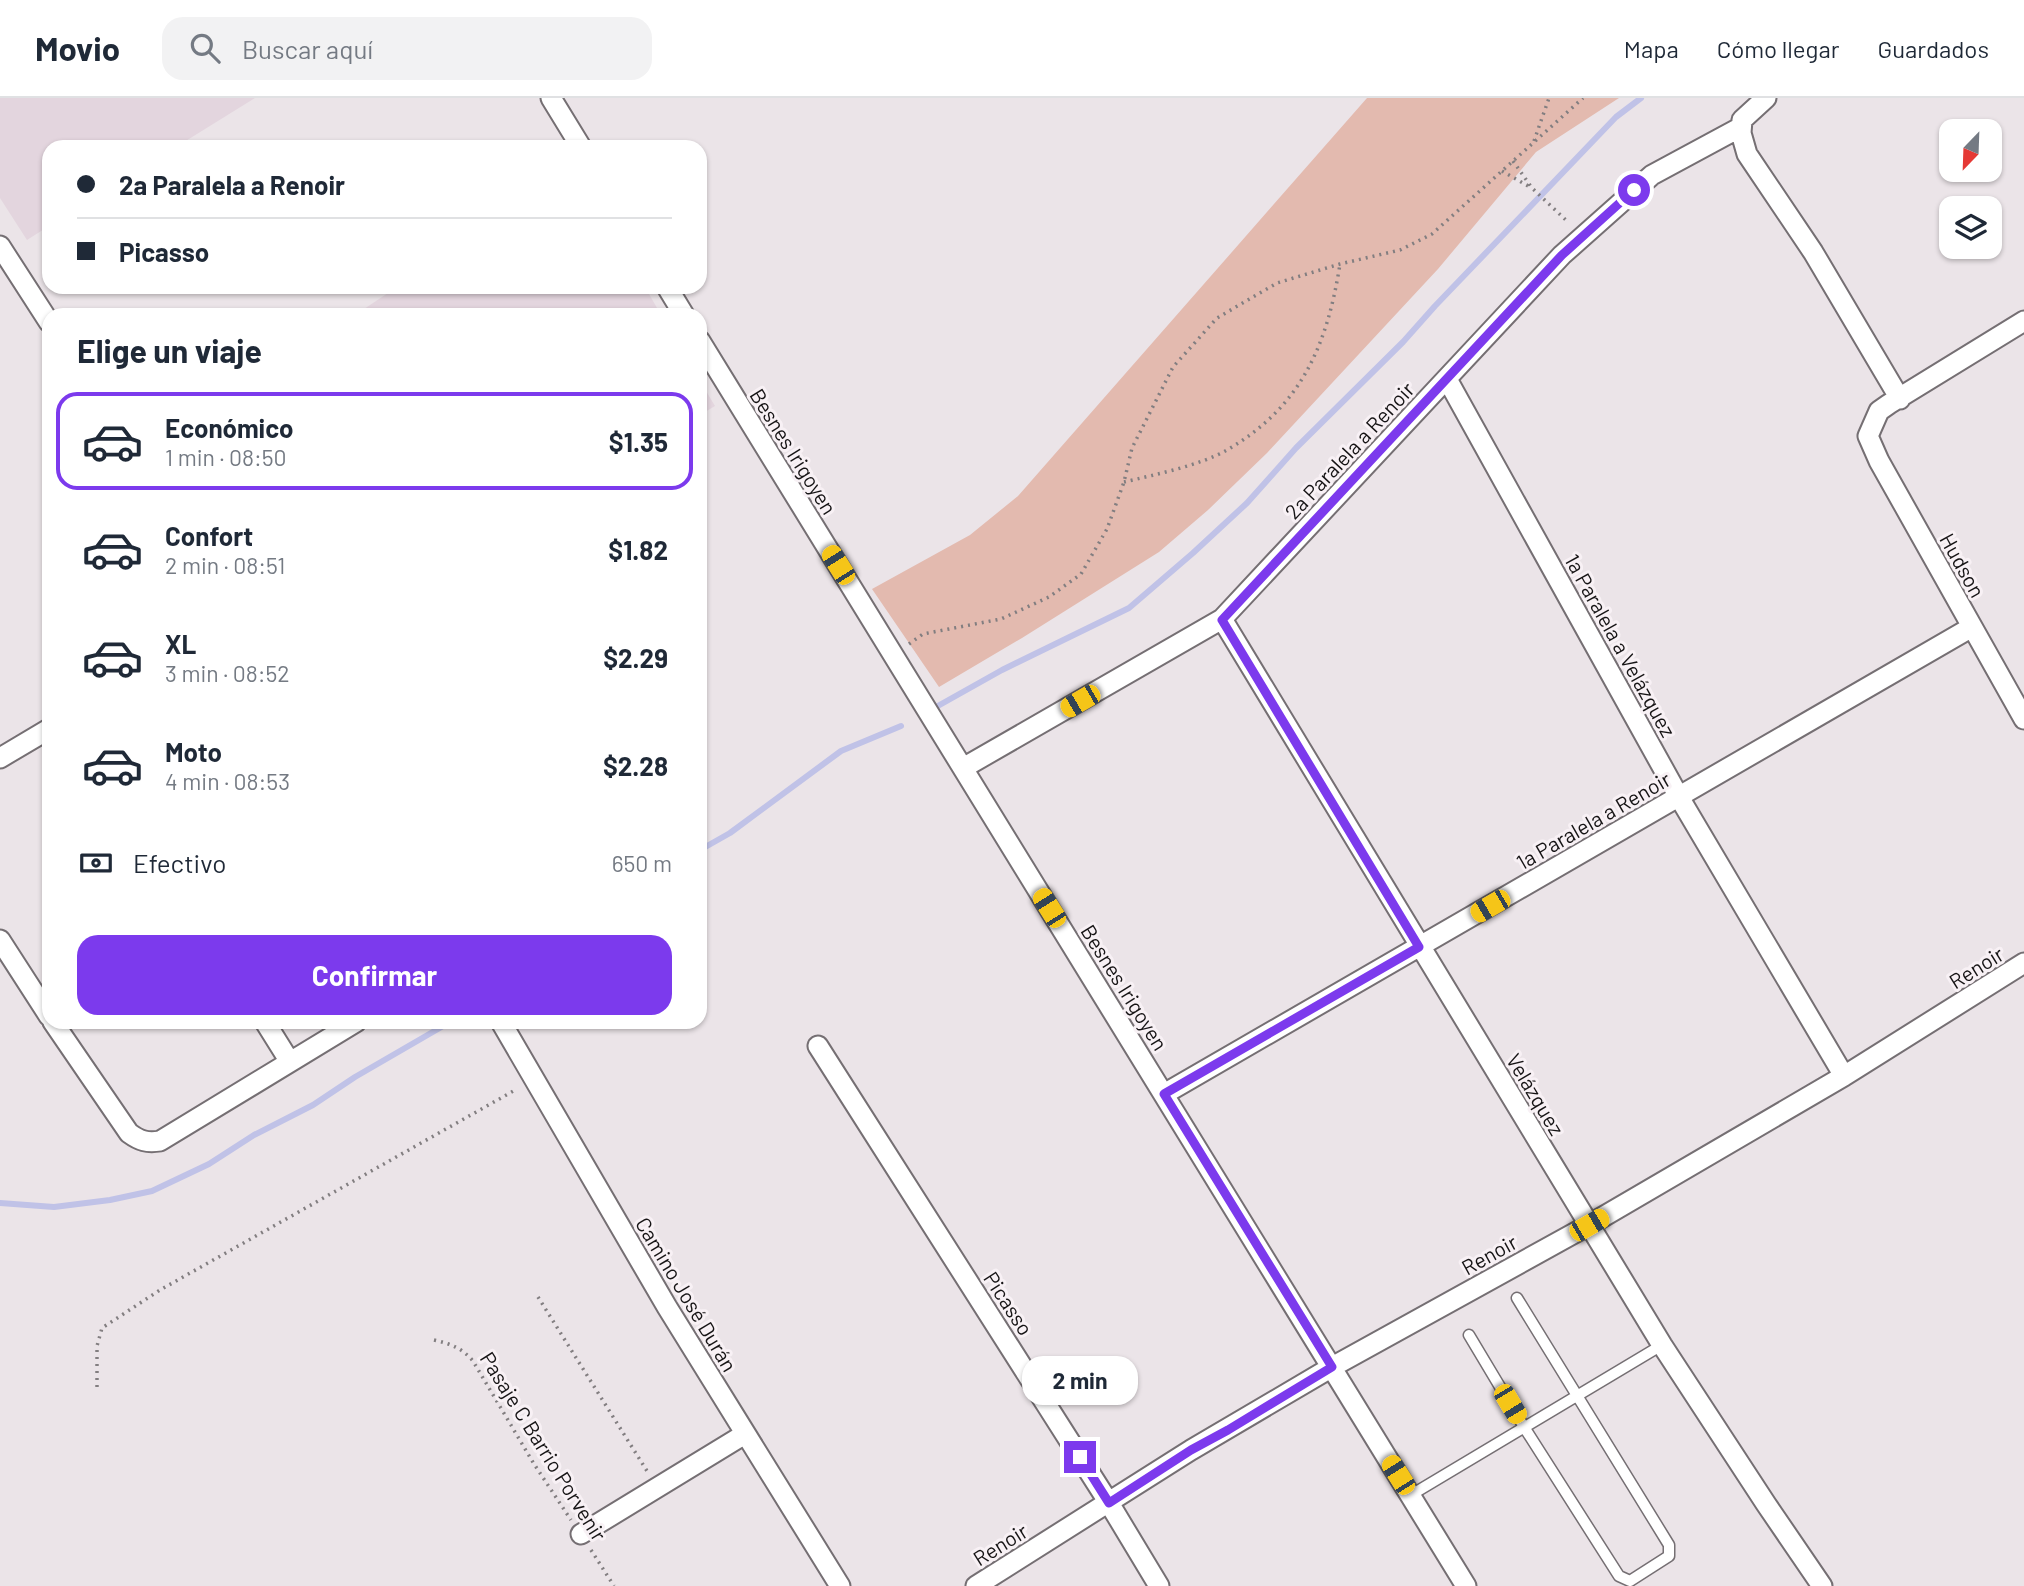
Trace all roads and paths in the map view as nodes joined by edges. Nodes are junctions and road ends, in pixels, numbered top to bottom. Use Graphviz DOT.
graph roads {
  1 [pos="551,98"];
  2 [pos="1549,98"];
  3 [pos="1583,98"];
  4 [pos="1766,98"];
  5 [pos="1741,127"];
  6 [pos="577,140"];
  7 [pos="1533,143"];
  8 [pos="1513,161"];
  9 [pos="1502,171"];
  10 [pos="1532,188"];
  11 [pos="1560,214"];
  12 [pos="0,246"];
  13 [pos="1340,264"];
  14 [pos="42,311"];
  15 [pos="2024,321"];
  16 [pos="707,352"];
  17 [pos="1447,379"];
  18 [pos="1900,399"];
  19 [pos="1124,482"];
  20 [pos="1222,620"];
  21 [pos="1972,627"];
  22 [pos="894,655"];
  23 [pos="2024,719"];
  24 [pos="42,733"];
  25 [pos="0,758"];
  26 [pos="963,768"];
  27 [pos="1679,797"];
  28 [pos="0,940"];
  29 [pos="1419,947"];
  30 [pos="2024,963"];
  31 [pos="42,1005"];
  32 [pos="58,1029"];
  33 [pos="269,1029"];
  34 [pos="344,1029"];
  35 [pos="505,1029"];
  36 [pos="818,1046"];
  37 [pos="290,1062"];
  38 [pos="1844,1076"];
  39 [pos="535,1080"];
  40 [pos="1164,1094"];
  41 [pos="1589,1225"];
  42 [pos="538,1297"];
  43 [pos="1517,1298"];
  44 [pos="1469,1335"];
  45 [pos="434,1340"];
  46 [pos="1662,1345"];
  47 [pos="1332,1367"];
  48 [pos="97,1387"];
  49 [pos="1577,1396"];
  50 [pos="1524,1427"];
  51 [pos="745,1434"];
  52 [pos="657,1488"];
  53 [pos="1410,1495"];
  54 [pos="1109,1503"];
  55 [pos="581,1534"];
  56 [pos="614,1586"];
  57 [pos="840,1586"];
  58 [pos="976,1586"];
  59 [pos="1159,1586"];
  60 [pos="1466,1586"];
  61 [pos="1822,1586"];
  1 -- 6 [label="street"];
  2 -- 7 [label="path"];
  3 -- 7 [label="path"];
  4 -- 5 [label="street"];
  5 -- 17 [label="street, 2a Paralela a Renoir"];
  5 -- 18 [label="street"];
  7 -- 8 [label="path"];
  8 -- 9 [label="path"];
  8 -- 10 [label="path"];
  9 -- 10 [label="path"];
  9 -- 13 [label="path"];
  10 -- 11 [label="path"];
  12 -- 14 [label="street"];
  13 -- 19 [label="path"];
  13 -- 19 [label="path"];
  15 -- 18 [label="street"];
  16 -- 22 [label="street, Besnes Irigoyen"];
  17 -- 20 [label="street, 2a Paralela a Renoir"];
  17 -- 27 [label="street, 1a Paralela a Velázquez"];
  18 -- 21 [label="street, Hudson"];
  19 -- 22 [label="path"];
  20 -- 26 [label="street, 2a Paralela a Renoir"];
  20 -- 29 [label="street, Velázquez"];
  21 -- 23 [label="street, Hudson"];
  21 -- 27 [label="street, 1a Paralela a Renoir"];
  22 -- 26 [label="street, Besnes Irigoyen"];
  24 -- 25 [label="street"];
  26 -- 40 [label="street, Besnes Irigoyen"];
  27 -- 29 [label="street, 1a Paralela a Renoir"];
  27 -- 38 [label="street, 1a Paralela a Velázquez"];
  28 -- 31 [label="street"];
  29 -- 40 [label="street, 1a Paralela a Renoir"];
  29 -- 41 [label="street, Velázquez"];
  30 -- 38 [label="street, Renoir"];
  32 -- 37 [label="street"];
  33 -- 37 [label="street"];
  34 -- 37 [label="street"];
  35 -- 39 [label="street, Camino José Durán"];
  36 -- 54 [label="street, Picasso"];
  38 -- 41 [label="street, Renoir"];
  39 -- 48 [label="path"];
  39 -- 51 [label="street, Camino José Durán"];
  40 -- 47 [label="street, Besnes Irigoyen"];
  41 -- 46 [label="street, Velázquez"];
  41 -- 47 [label="street, Renoir"];
  42 -- 52 [label="path"];
  43 -- 49 [label="lane"];
  44 -- 50 [label="lane"];
  45 -- 55 [label="path, Pasaje C Barrio Porvenir"];
  46 -- 49 [label="lane"];
  46 -- 61 [label="street, Velázquez"];
  47 -- 53 [label="street, Besnes Irigoyen"];
  47 -- 54 [label="street, Renoir"];
  49 -- 50 [label="lane"];
  49 -- 50 [label="lane"];
  50 -- 53 [label="lane"];
  51 -- 52 [label="street"];
  51 -- 57 [label="street, Camino José Durán"];
  52 -- 55 [label="street"];
  53 -- 60 [label="street, Besnes Irigoyen"];
  54 -- 58 [label="street, Renoir"];
  54 -- 59 [label="street, Picasso"];
  55 -- 56 [label="path, Pasaje C Barrio Porvenir"];
}
